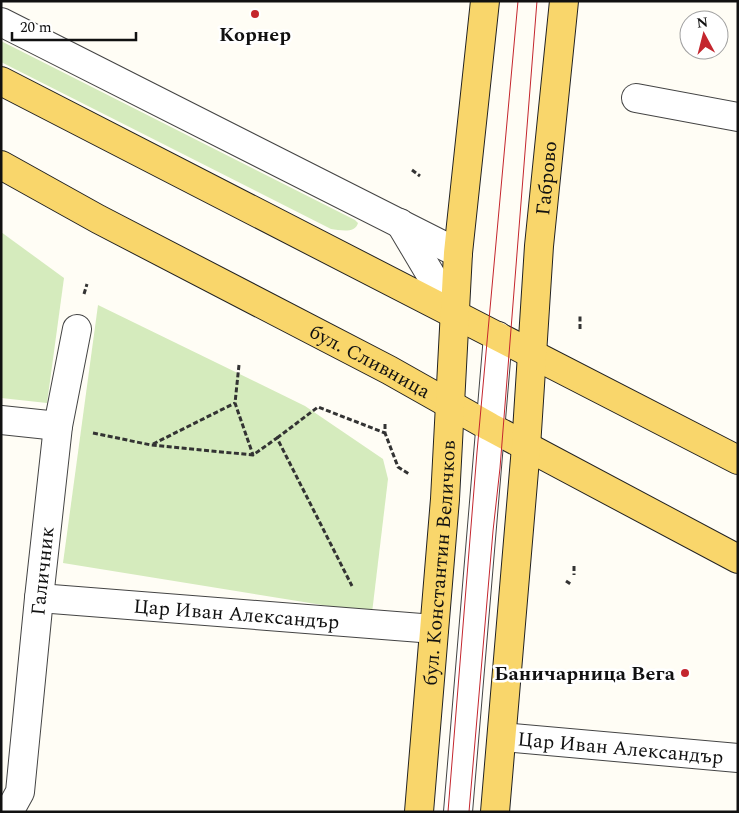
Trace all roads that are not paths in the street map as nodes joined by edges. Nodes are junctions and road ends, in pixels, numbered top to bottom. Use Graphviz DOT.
graph roads {
  1 [pos="485,1"];
  2 [pos="564,1"];
  3 [pos="1,22"];
  4 [pos="1,81"];
  5 [pos="636,98"];
  6 [pos="738,117"];
  7 [pos="1,165"];
  8 [pos="400,222"];
  9 [pos="458,253"];
  10 [pos="454,314"];
  11 [pos="77,329"];
  12 [pos="498,336"];
  13 [pos="533,354"];
  14 [pos="450,405"];
  15 [pos="1,420"];
  16 [pos="58,426"];
  17 [pos="490,428"];
  18 [pos="526,447"];
  19 [pos="738,460"];
  20 [pos="738,559"];
  21 [pos="38,598"];
  22 [pos="434,629"];
  23 [pos="502,737"];
  24 [pos="738,758"];
  25 [pos="9,812"];
  26 [pos="420,812"];
  27 [pos="458,812"];
  28 [pos="496,812"];
  1 -- 9 [label="main road"];
  2 -- 13 [label="main road, Габрово"];
  3 -- 8 [label="street"];
  4 -- 10 [label="main road"];
  5 -- 6 [label="street"];
  7 -- 14 [label="main road, бул. Сливница"];
  8 -- 9 [label="street"];
  8 -- 10 [label="street"];
  9 -- 10 [label="main road"];
  10 -- 12 [label="main road"];
  10 -- 14 [label="main road, бул. Константин Величков"];
  11 -- 16 [label="street, Галичник"];
  12 -- 13 [label="main road"];
  12 -- 17 [label="street, бул. Константин Величков"];
  13 -- 18 [label="main road"];
  13 -- 19 [label="main road"];
  14 -- 17 [label="main road, бул. Сливница"];
  14 -- 22 [label="main road, бул. Константин Величков"];
  15 -- 16 [label="street"];
  16 -- 21 [label="street, Галичник"];
  17 -- 18 [label="main road, бул. Сливница"];
  17 -- 27 [label="street, бул. Константин Величков"];
  18 -- 20 [label="main road, бул. Сливница"];
  18 -- 23 [label="main road"];
  21 -- 22 [label="street, Цар Иван Александър"];
  21 -- 25 [label="street, Галичник"];
  22 -- 26 [label="main road, бул. Константин Величков"];
  23 -- 24 [label="street, Цар Иван Александър"];
  23 -- 28 [label="main road"];
}
